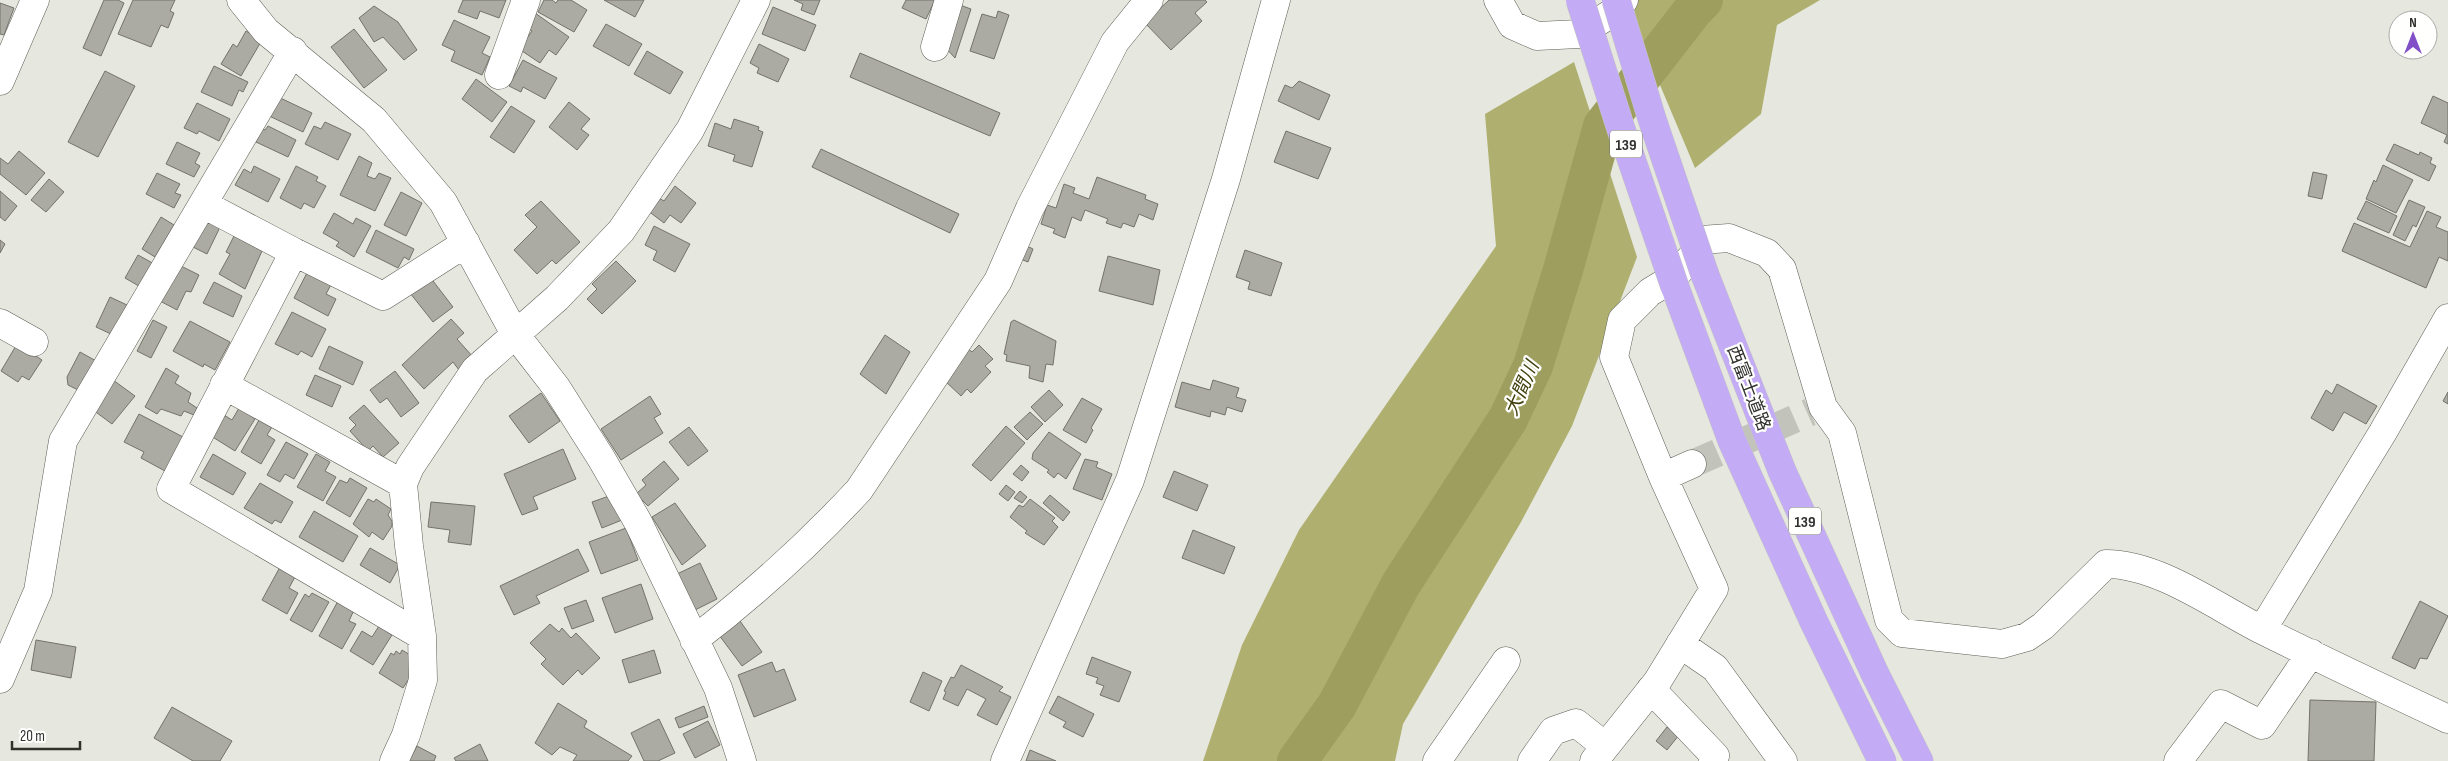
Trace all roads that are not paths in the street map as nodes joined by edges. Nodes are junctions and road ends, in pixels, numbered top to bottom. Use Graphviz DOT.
graph roads {
  1 [pos="35,0"];
  2 [pos="241,0"];
  3 [pos="526,0"];
  4 [pos="756,0"];
  5 [pos="949,0"];
  6 [pos="1149,0"];
  7 [pos="1276,0"];
  8 [pos="1498,0"];
  9 [pos="1580,0"];
  10 [pos="1616,0"];
  11 [pos="1624,0"];
  12 [pos="934,47"];
  13 [pos="292,51"];
  14 [pos="499,75"];
  15 [pos="0,81"];
  16 [pos="203,204"];
  17 [pos="466,243"];
  18 [pos="294,252"];
  19 [pos="2448,318"];
  20 [pos="0,323"];
  21 [pos="515,334"];
  22 [pos="34,342"];
  23 [pos="224,385"];
  24 [pos="1692,464"];
  25 [pos="1663,477"];
  26 [pos="403,484"];
  27 [pos="2262,630"];
  28 [pos="422,636"];
  29 [pos="694,640"];
  30 [pos="1680,644"];
  31 [pos="2310,653"];
  32 [pos="1506,660"];
  33 [pos="0,679"];
  34 [pos="1651,689"];
  35 [pos="2448,719"];
  36 [pos="1599,754"];
  37 [pos="1716,759"];
  38 [pos="394,761"];
  39 [pos="742,761"];
  40 [pos="1005,761"];
  41 [pos="1437,761"];
  42 [pos="1532,761"];
  43 [pos="1783,761"];
  44 [pos="1882,761"];
  45 [pos="1919,761"];
  46 [pos="2178,761"];
  1 -- 15 [label="street"];
  2 -- 13 [label="street"];
  3 -- 14 [label="street"];
  4 -- 21 [label="street"];
  5 -- 12 [label="street"];
  6 -- 29 [label="street"];
  7 -- 40 [label="street"];
  8 -- 11 [label="street"];
  9 -- 44 [label="highway, 西富士道路 / 139, bridge"];
  10 -- 45 [label="highway, 西富士道路 / 139, bridge"];
  13 -- 16 [label="street"];
  13 -- 17 [label="street"];
  16 -- 18 [label="street"];
  16 -- 33 [label="street"];
  17 -- 18 [label="street"];
  17 -- 21 [label="street"];
  18 -- 23 [label="street"];
  19 -- 27 [label="street"];
  20 -- 22 [label="street"];
  21 -- 26 [label="street"];
  21 -- 29 [label="street"];
  23 -- 26 [label="street"];
  23 -- 28 [label="street"];
  24 -- 25 [label="street"];
  25 -- 27 [label="street"];
  25 -- 30 [label="street"];
  26 -- 28 [label="street"];
  27 -- 31 [label="street"];
  28 -- 38 [label="street"];
  29 -- 39 [label="street"];
  30 -- 34 [label="street"];
  30 -- 43 [label="street"];
  31 -- 35 [label="street"];
  31 -- 46 [label="street"];
  32 -- 41 [label="street"];
  34 -- 36 [label="street"];
  34 -- 37 [label="street"];
  36 -- 42 [label="street"];
}
